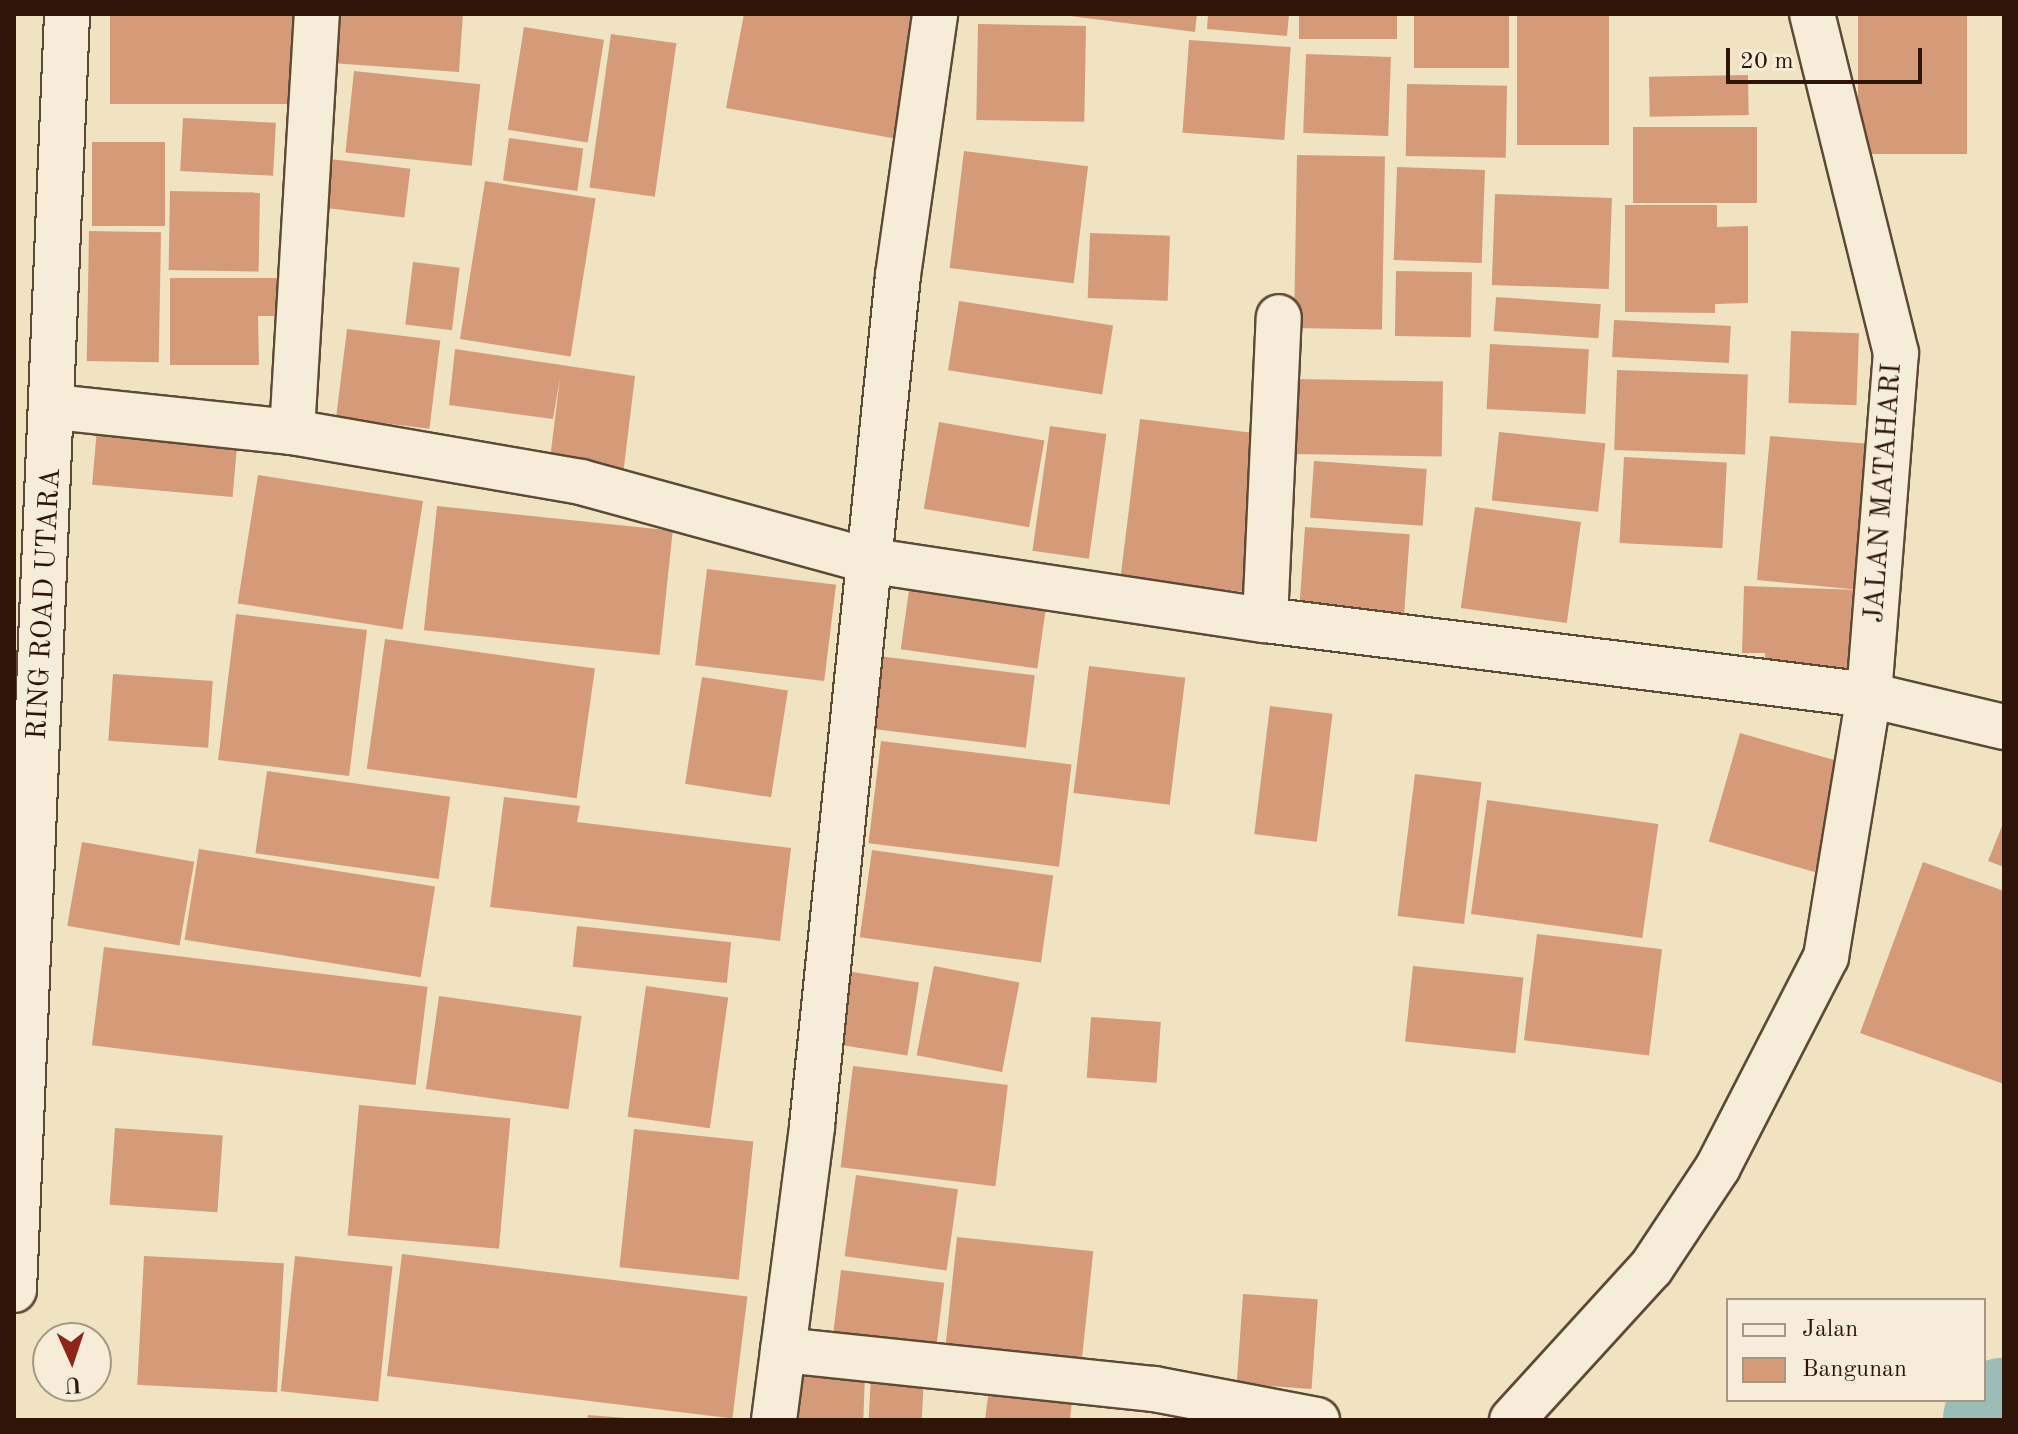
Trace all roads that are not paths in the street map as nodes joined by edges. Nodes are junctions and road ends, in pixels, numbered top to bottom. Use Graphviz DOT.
graph roads {
  1 [pos="67,14"];
  2 [pos="317,14"];
  3 [pos="935,14"];
  4 [pos="1812,14"];
  5 [pos="1279,317"];
  6 [pos="54,407"];
  7 [pos="292,432"];
  8 [pos="867,560"];
  9 [pos="1265,620"];
  10 [pos="1869,695"];
  11 [pos="2004,727"];
  12 [pos="14,1290"];
  13 [pos="783,1350"];
  14 [pos="774,1420"];
  15 [pos="1317,1420"];
  16 [pos="1512,1420"];
  1 -- 6 [label="street, RING ROAD UTARA"];
  2 -- 7 [label="street"];
  3 -- 8 [label="street"];
  4 -- 10 [label="street, JALAN MATAHARI"];
  5 -- 9 [label="street"];
  6 -- 7 [label="street"];
  6 -- 12 [label="street, RING ROAD UTARA"];
  7 -- 8 [label="street"];
  8 -- 9 [label="street"];
  8 -- 13 [label="street"];
  9 -- 10 [label="street"];
  10 -- 11 [label="street"];
  10 -- 16 [label="street, JALAN MATAHARI"];
  13 -- 14 [label="street"];
  13 -- 15 [label="street"];
}
